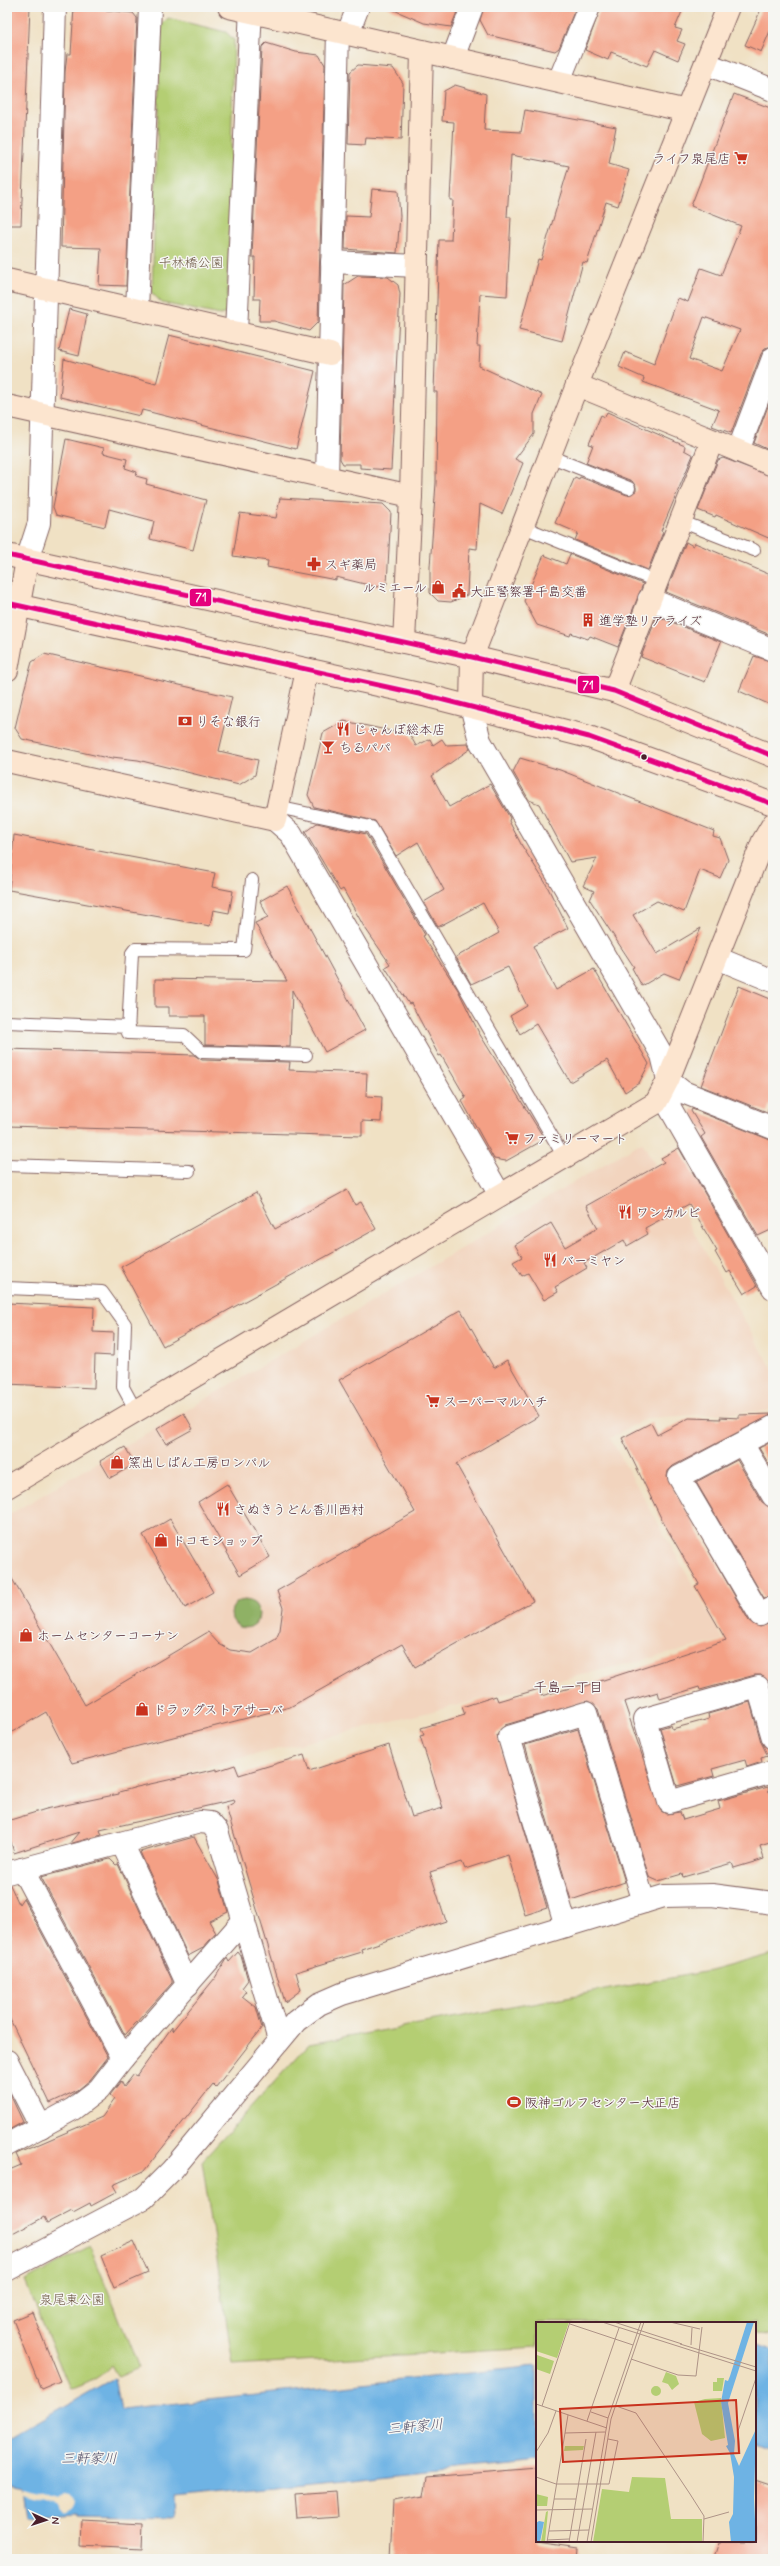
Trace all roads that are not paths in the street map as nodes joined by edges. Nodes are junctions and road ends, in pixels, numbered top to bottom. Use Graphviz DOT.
graph roads {
  1 [pos="55,7"];
  2 [pos="150,7"];
  3 [pos="358,7"];
  4 [pos="472,7"];
  5 [pos="589,7"];
  6 [pos="728,7"];
  7 [pos="243,9"];
  8 [pos="343,32"];
  9 [pos="422,51"];
  10 [pos="453,58"];
  11 [pos="707,64"];
  12 [pos="559,81"];
  13 [pos="773,90"];
  14 [pos="687,111"];
  15 [pos="332,262"];
  16 [pos="417,266"];
  17 [pos="7,280"];
  18 [pos="47,289"];
  19 [pos="137,310"];
  20 [pos="236,332"];
  21 [pos="330,354"];
  22 [pos="773,358"];
  23 [pos="577,385"];
  24 [pos="7,406"];
  25 [pos="44,414"];
  26 [pos="712,441"];
  27 [pos="738,451"];
  28 [pos="549,456"];
  29 [pos="773,465"];
  30 [pos="327,477"];
  31 [pos="629,488"];
  32 [pos="411,496"];
  33 [pos="680,521"];
  34 [pos="521,526"];
  35 [pos="754,550"];
  36 [pos="17,558"];
  37 [pos="653,590"];
  38 [pos="13,604"];
  39 [pos="404,642"];
  40 [pos="773,650"];
  41 [pos="472,657"];
  42 [pos="7,670"];
  43 [pos="307,670"];
  44 [pos="614,691"];
  45 [pos="472,706"];
  46 [pos="773,756"];
  47 [pos="7,761"];
  48 [pos="773,804"];
  49 [pos="276,814"];
  50 [pos="773,824"];
  51 [pos="252,880"];
  52 [pos="717,958"];
  53 [pos="773,980"];
  54 [pos="7,1022"];
  55 [pos="129,1027"];
  56 [pos="306,1055"];
  57 [pos="668,1080"];
  58 [pos="773,1128"];
  59 [pos="564,1157"];
  60 [pos="7,1165"];
  61 [pos="189,1171"];
  62 [pos="500,1195"];
  63 [pos="7,1288"];
  64 [pos="773,1288"];
  65 [pos="136,1411"];
  66 [pos="773,1427"];
  67 [pos="743,1445"];
  68 [pos="7,1487"];
  69 [pos="773,1496"];
  70 [pos="773,1607"];
  71 [pos="773,1738"];
  72 [pos="773,1772"];
  73 [pos="122,1843"];
  74 [pos="15,1871"];
  75 [pos="644,1902"];
  76 [pos="773,1903"];
  77 [pos="244,1920"];
  78 [pos="566,1926"];
  79 [pos="188,1985"];
  80 [pos="279,2040"];
  81 [pos="123,2058"];
  82 [pos="7,2060"];
  83 [pos="41,2126"];
  84 [pos="7,2145"];
  85 [pos="7,2270"];
  1 -- 18 [label="street"];
  2 -- 19 [label="street"];
  3 -- 8 [label="street"];
  4 -- 10 [label="street"];
  5 -- 12 [label="street"];
  6 -- 11 [label="street"];
  7 -- 8 [label="street"];
  7 -- 20 [label="street"];
  8 -- 9 [label="street"];
  8 -- 15 [label="street"];
  9 -- 10 [label="street"];
  9 -- 16 [label="street"];
  10 -- 12 [label="street"];
  11 -- 13 [label="street"];
  11 -- 14 [label="street"];
  12 -- 14 [label="street"];
  14 -- 23 [label="street"];
  15 -- 16 [label="street"];
  15 -- 21 [label="street"];
  16 -- 32 [label="street"];
  17 -- 18 [label="street"];
  18 -- 19 [label="street"];
  18 -- 25 [label="street"];
  19 -- 20 [label="street"];
  20 -- 21 [label="street"];
  21 -- 30 [label="street"];
  22 -- 27 [label="street"];
  23 -- 26 [label="street"];
  23 -- 28 [label="street"];
  24 -- 25 [label="street"];
  25 -- 30 [label="street"];
  25 -- 36 [label="street"];
  26 -- 27 [label="street"];
  26 -- 33 [label="street"];
  27 -- 29 [label="street"];
  28 -- 31 [label="lane"];
  28 -- 34 [label="street"];
  30 -- 32 [label="street"];
  32 -- 39 [label="street"];
  33 -- 35 [label="lane"];
  33 -- 37 [label="street"];
  34 -- 37 [label="lane"];
  34 -- 41 [label="street"];
  36 -- 38 [label="street"];
  36 -- 39 [label="street"];
  37 -- 40 [label="street"];
  37 -- 44 [label="street"];
  38 -- 42 [label="street"];
  38 -- 43 [label="street"];
  39 -- 41 [label="street"];
  41 -- 44 [label="street"];
  41 -- 45 [label="street"];
  43 -- 45 [label="street"];
  43 -- 49 [label="street"];
  44 -- 46 [label="street"];
  45 -- 48 [label="street"];
  45 -- 57 [label="street"];
  47 -- 49 [label="street"];
  49 -- 59 [label="lane"];
  49 -- 62 [label="street"];
  50 -- 52 [label="street"];
  51 -- 55 [label="lane"];
  52 -- 53 [label="street"];
  52 -- 57 [label="street"];
  54 -- 55 [label="lane"];
  55 -- 56 [label="lane"];
  57 -- 58 [label="street"];
  57 -- 59 [label="street"];
  57 -- 64 [label="street"];
  59 -- 62 [label="street"];
  60 -- 61 [label="lane"];
  62 -- 65 [label="street"];
  63 -- 65 [label="lane"];
  65 -- 68 [label="street"];
  66 -- 67 [label="street"];
  67 -- 69 [label="street"];
  67 -- 70 [label="street"];
  71 -- 72 [label="street"];
  73 -- 74 [label="street"];
  73 -- 77 [label="street"];
  73 -- 79 [label="street"];
  74 -- 81 [label="street"];
  75 -- 76 [label="street"];
  75 -- 78 [label="street"];
  75 -- 78 [label="street"];
  77 -- 79 [label="street"];
  77 -- 80 [label="street"];
  78 -- 80 [label="street"];
  79 -- 81 [label="street"];
  80 -- 85 [label="street"];
  81 -- 83 [label="street"];
  82 -- 83 [label="street"];
  83 -- 84 [label="street"];
}
